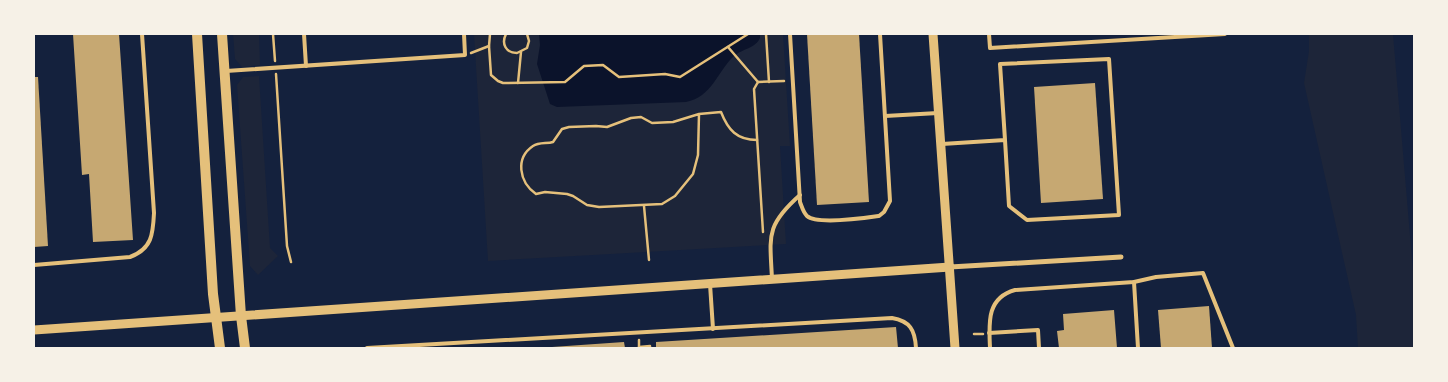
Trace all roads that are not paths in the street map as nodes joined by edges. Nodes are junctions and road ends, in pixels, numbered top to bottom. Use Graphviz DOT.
graph roads {
  1 [pos="142,34"];
  2 [pos="197,34"];
  3 [pos="222,34"];
  4 [pos="304,34"];
  5 [pos="464,34"];
  6 [pos="790,34"];
  7 [pos="880,34"];
  8 [pos="933,34"];
  9 [pos="989,34"];
  10 [pos="1225,34"];
  11 [pos="306,66"];
  12 [pos="224,72"];
  13 [pos="938,113"];
  14 [pos="885,116"];
  15 [pos="1005,140"];
  16 [pos="941,144"];
  17 [pos="800,195"];
  18 [pos="1121,257"];
  19 [pos="34,265"];
  20 [pos="950,267"];
  21 [pos="772,279"];
  22 [pos="1134,282"];
  23 [pos="710,284"];
  24 [pos="241,316"];
  25 [pos="215,318"];
  26 [pos="713,328"];
  27 [pos="34,330"];
  28 [pos="989,334"];
  29 [pos="220,348"];
  30 [pos="245,348"];
  31 [pos="367,348"];
  32 [pos="916,348"];
  33 [pos="956,348"];
  34 [pos="990,348"];
  35 [pos="1039,348"];
  36 [pos="1138,348"];
  37 [pos="1233,348"];
  1 -- 19 [label="lane"];
  2 -- 25 [label="main road"];
  3 -- 12 [label="main road"];
  4 -- 11 [label="lane"];
  5 -- 11 [label="lane"];
  6 -- 17 [label="lane"];
  7 -- 14 [label="lane"];
  8 -- 13 [label="street"];
  9 -- 10 [label="lane"];
  11 -- 12 [label="lane"];
  12 -- 24 [label="main road"];
  13 -- 14 [label="lane"];
  13 -- 16 [label="street"];
  14 -- 17 [label="lane"];
  15 -- 15 [label="lane"];
  15 -- 16 [label="lane"];
  16 -- 20 [label="street"];
  17 -- 21 [label="lane"];
  18 -- 20 [label="street"];
  20 -- 21 [label="street"];
  20 -- 33 [label="street"];
  21 -- 23 [label="street"];
  22 -- 28 [label="lane"];
  22 -- 36 [label="lane"];
  22 -- 37 [label="lane"];
  23 -- 24 [label="street"];
  23 -- 26 [label="lane"];
  24 -- 25 [label="street"];
  24 -- 30 [label="main road"];
  25 -- 27 [label="street"];
  25 -- 29 [label="main road"];
  26 -- 31 [label="lane"];
  26 -- 32 [label="lane"];
  28 -- 34 [label="lane"];
  28 -- 35 [label="lane"];
}
